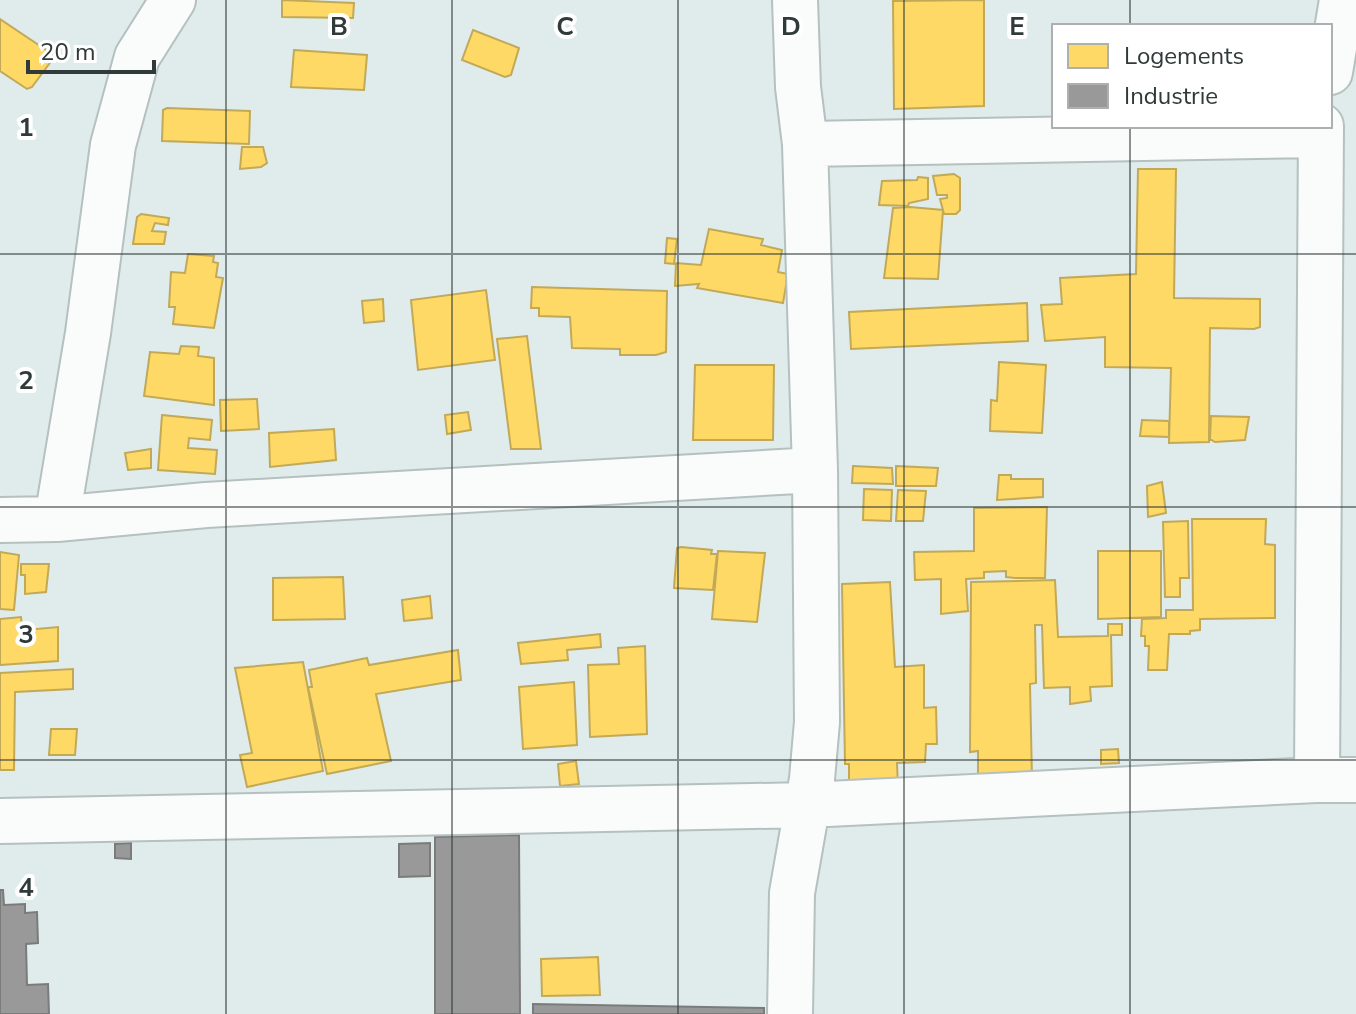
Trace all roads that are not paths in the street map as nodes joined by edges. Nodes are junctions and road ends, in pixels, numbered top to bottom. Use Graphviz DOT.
graph roads {
  1 [pos="173,0"];
  2 [pos="795,0"];
  3 [pos="1342,0"];
  4 [pos="1332,60"];
  5 [pos="1320,131"];
  6 [pos="805,144"];
  7 [pos="815,470"];
  8 [pos="57,519"];
  9 [pos="0,520"];
  10 [pos="1336,780"];
  11 [pos="807,805"];
  12 [pos="0,821"];
  13 [pos="790,1014"];
  1 -- 8 [label="street"];
  2 -- 6 [label="street"];
  3 -- 4 [label="street"];
  5 -- 6 [label="street"];
  5 -- 10 [label="street"];
  6 -- 7 [label="street"];
  7 -- 8 [label="street"];
  7 -- 11 [label="street"];
  8 -- 9 [label="street"];
  10 -- 11 [label="street"];
  11 -- 12 [label="street"];
  11 -- 13 [label="street"];
}
